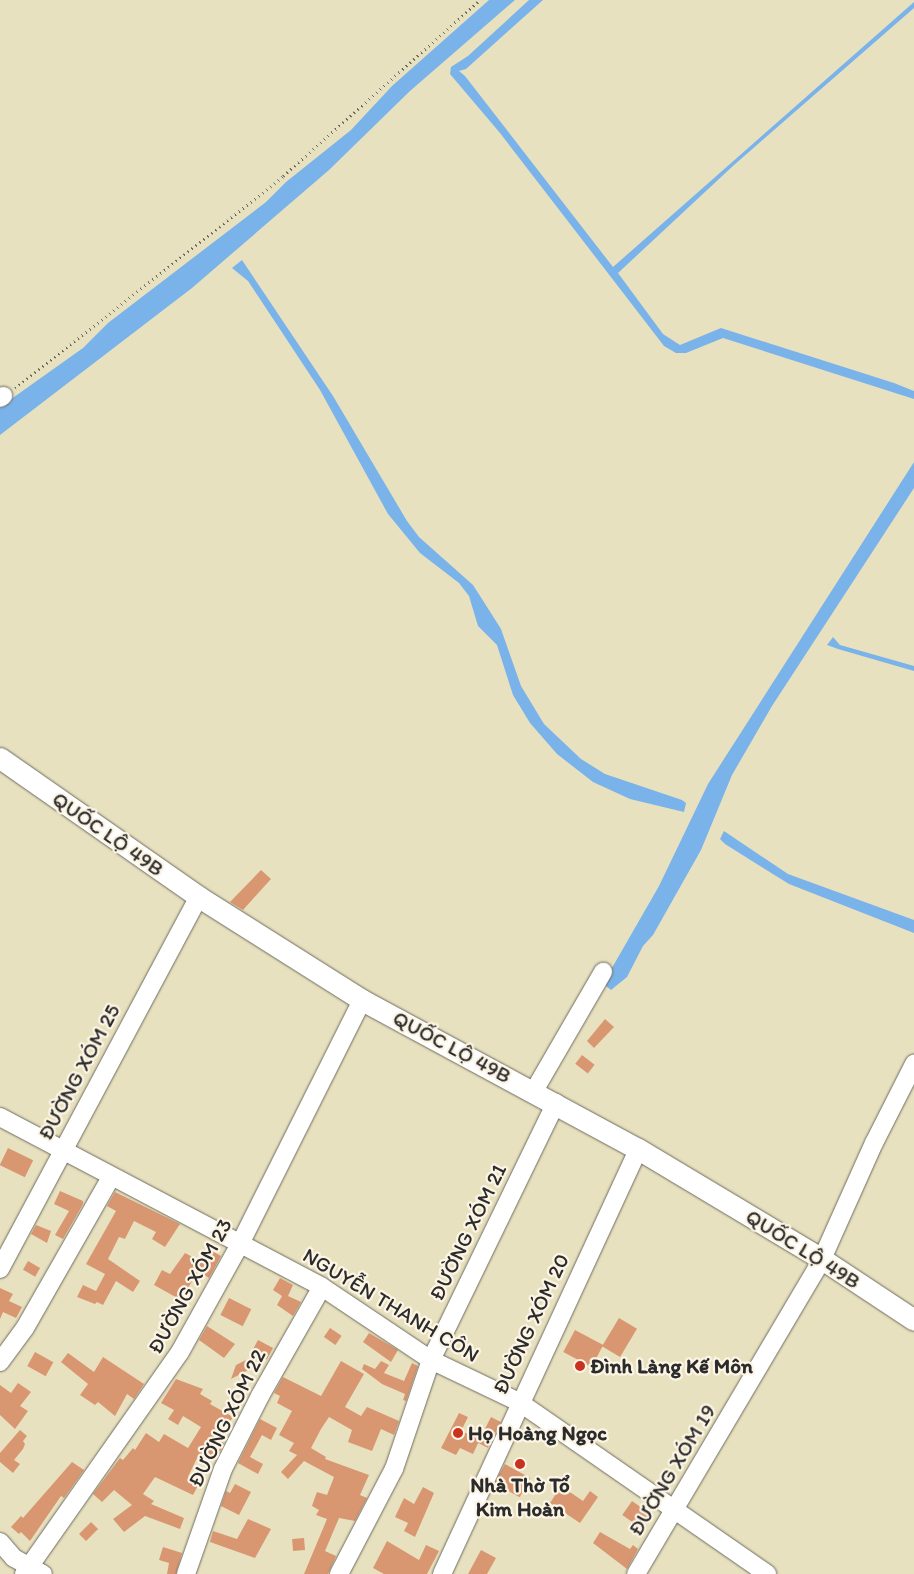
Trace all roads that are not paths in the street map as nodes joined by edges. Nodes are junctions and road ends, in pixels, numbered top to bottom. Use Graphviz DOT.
graph roads {
  1 [pos="0,758"];
  2 [pos="199,897"];
  3 [pos="603,972"];
  4 [pos="362,1000"];
  5 [pos="914,1064"];
  6 [pos="534,1091"];
  7 [pos="556,1103"];
  8 [pos="0,1117"];
  9 [pos="638,1149"];
  10 [pos="61,1150"];
  11 [pos="111,1177"];
  12 [pos="240,1244"];
  13 [pos="822,1259"];
  14 [pos="0,1269"];
  15 [pos="322,1287"];
  16 [pos="914,1320"];
  17 [pos="431,1360"];
  18 [pos="0,1362"];
  19 [pos="519,1402"];
  20 [pos="676,1509"];
  21 [pos="0,1542"];
  22 [pos="32,1572"];
  23 [pos="186,1574"];
  24 [pos="339,1574"];
  25 [pos="442,1574"];
  26 [pos="636,1574"];
  27 [pos="767,1574"];
  1 -- 2 [label="main road, QUỐC LỘ 49B"];
  2 -- 4 [label="main road, QUỐC LỘ 49B"];
  2 -- 10 [label="street, ĐƯỜNG XÓM 25"];
  3 -- 6 [label="street"];
  4 -- 6 [label="main road, QUỐC LỘ 49B"];
  4 -- 12 [label="street, ĐƯỜNG XÓM 23"];
  5 -- 13 [label="street, ĐƯỜNG XÓM 19"];
  6 -- 7 [label="main road, QUỐC LỘ 49B"];
  7 -- 9 [label="main road, QUỐC LỘ 49B"];
  7 -- 17 [label="street, ĐƯỜNG XÓM 21"];
  8 -- 10 [label="street, NGUYỄN THANH CÔN"];
  9 -- 13 [label="main road, QUỐC LỘ 49B"];
  9 -- 19 [label="street, ĐƯỜNG XÓM 20"];
  10 -- 11 [label="street, NGUYỄN THANH CÔN"];
  10 -- 14 [label="street, ĐƯỜNG XÓM 25"];
  11 -- 12 [label="street, NGUYỄN THANH CÔN"];
  11 -- 18 [label="street"];
  12 -- 15 [label="street, NGUYỄN THANH CÔN"];
  12 -- 22 [label="street, ĐƯỜNG XÓM 23"];
  13 -- 16 [label="main road, QUỐC LỘ 49B"];
  13 -- 20 [label="street, ĐƯỜNG XÓM 19"];
  15 -- 17 [label="street, NGUYỄN THANH CÔN"];
  15 -- 23 [label="street, ĐƯỜNG XÓM 22"];
  17 -- 19 [label="street, NGUYỄN THANH CÔN"];
  17 -- 24 [label="street, ĐƯỜNG XÓM 21"];
  19 -- 20 [label="street, NGUYỄN THANH CÔN"];
  19 -- 25 [label="street, ĐƯỜNG XÓM 20"];
  20 -- 26 [label="street, ĐƯỜNG XÓM 19"];
  20 -- 27 [label="street, NGUYỄN THANH CÔN"];
  21 -- 22 [label="street"];
}
